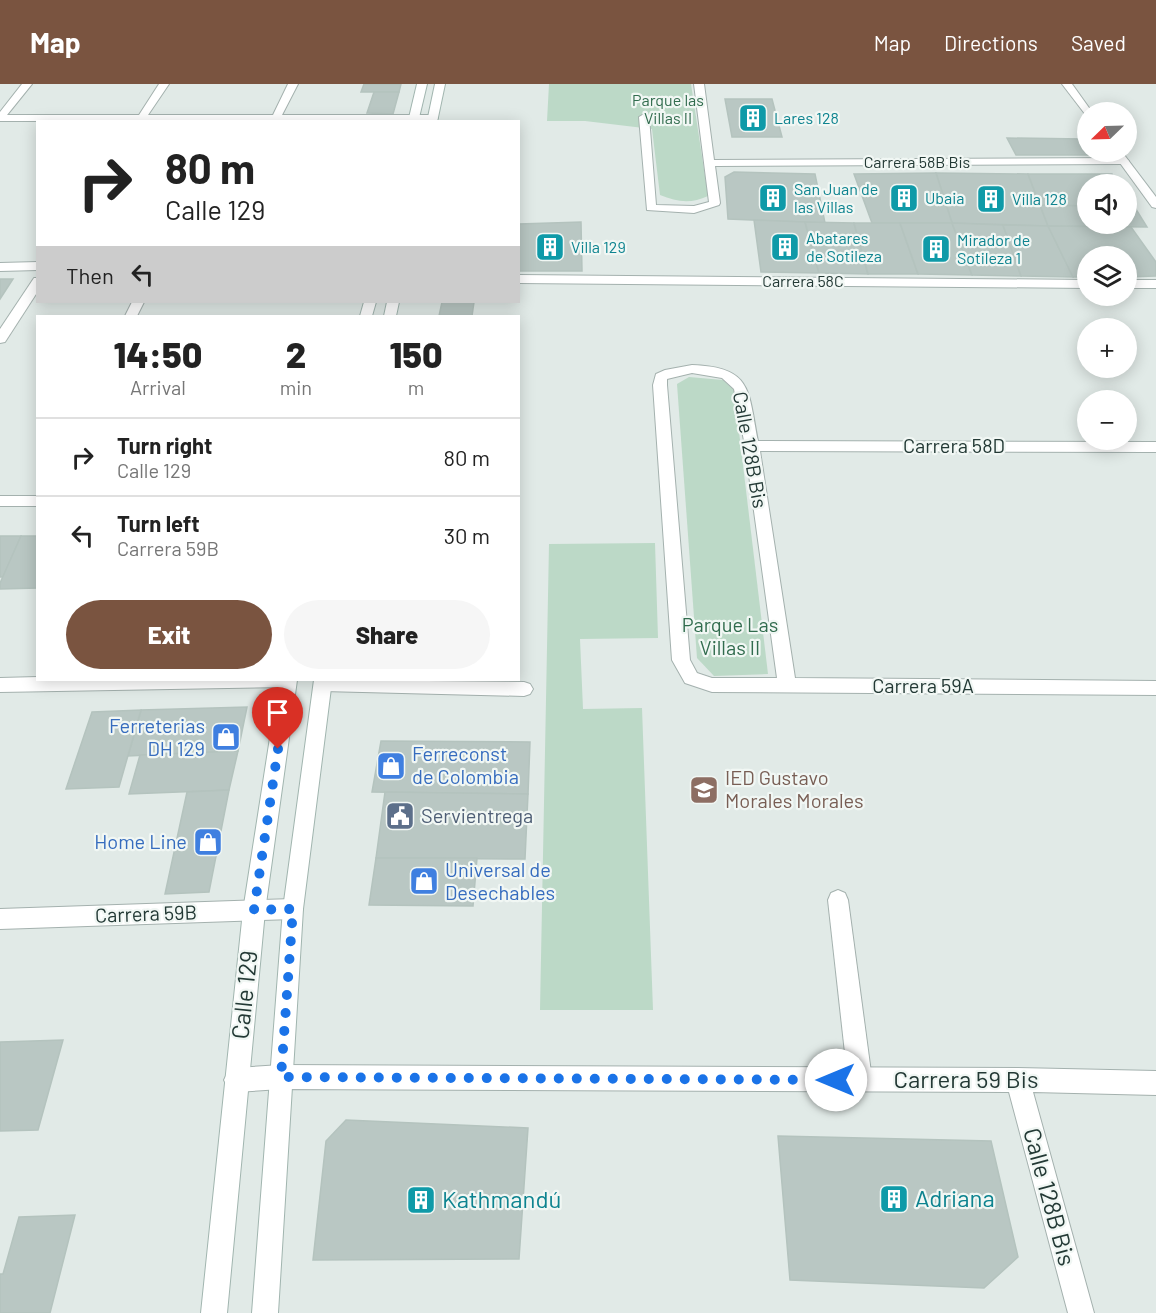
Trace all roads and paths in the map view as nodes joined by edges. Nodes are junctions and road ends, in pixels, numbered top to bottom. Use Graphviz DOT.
graph roads {
  1 [pos="27,84"];
  2 [pos="164,84"];
  3 [pos="293,84"];
  4 [pos="422,84"];
  5 [pos="440,84"];
  6 [pos="699,84"];
  7 [pos="1068,84"];
  8 [pos="1081,102"];
  9 [pos="644,117"];
  10 [pos="0,118"];
  11 [pos="276,118"];
  12 [pos="140,120"];
  13 [pos="414,120"];
  14 [pos="433,120"];
  15 [pos="1124,162"];
  16 [pos="710,163"];
  17 [pos="1156,205"];
  18 [pos="36,266"];
  19 [pos="0,267"];
  20 [pos="520,279"];
  21 [pos="36,284"];
  22 [pos="1077,284"];
  23 [pos="1137,284"];
  24 [pos="1156,284"];
  25 [pos="0,339"];
  26 [pos="752,446"];
  27 [pos="1156,447"];
  28 [pos="0,501"];
  29 [pos="36,501"];
  30 [pos="691,678"];
  31 [pos="230,681"];
  32 [pos="288,681"];
  33 [pos="323,682"];
  34 [pos="0,685"];
  35 [pos="787,686"];
  36 [pos="1156,688"];
  37 [pos="524,689"];
  38 [pos="838,900"];
  39 [pos="293,909"];
  40 [pos="254,910"];
  41 [pos="0,919"];
  42 [pos="281,1077"];
  43 [pos="236,1080"];
  44 [pos="860,1080"];
  45 [pos="1018,1080"];
  46 [pos="1156,1083"];
  47 [pos="214,1313"];
  48 [pos="265,1313"];
  49 [pos="1081,1313"];
  1 -- 10 [label="street"];
  2 -- 12 [label="street"];
  3 -- 11 [label="street"];
  4 -- 13 [label="street"];
  5 -- 14 [label="street"];
  6 -- 16 [label="street"];
  7 -- 8 [label="street"];
  9 -- 16 [label="street"];
  10 -- 12 [label="street"];
  11 -- 12 [label="street"];
  11 -- 13 [label="street"];
  13 -- 14 [label="street"];
  15 -- 16 [label="street, Carrera 58B Bis"];
  15 -- 17 [label="street"];
  18 -- 19 [label="street"];
  20 -- 22 [label="street, Carrera 58C"];
  21 -- 25 [label="street"];
  23 -- 24 [label="street"];
  26 -- 27 [label="street, Carrera 58D"];
  26 -- 30 [label="street, Calle 128B Bis"];
  26 -- 35 [label="street, Calle 128B Bis"];
  28 -- 29 [label="street"];
  30 -- 35 [label="street, Carrera 59A"];
  31 -- 34 [label="street"];
  32 -- 40 [label="street, Calle 129"];
  33 -- 37 [label="street"];
  33 -- 39 [label="street, Calle 129"];
  35 -- 36 [label="street, Carrera 59A"];
  38 -- 44 [label="street"];
  39 -- 40 [label="street, Carrera 59B"];
  39 -- 42 [label="street, Calle 129"];
  40 -- 41 [label="street, Carrera 59B"];
  40 -- 43 [label="street, Calle 129"];
  42 -- 43 [label="street, Carrera 59 Bis"];
  42 -- 44 [label="street, Carrera 59 Bis"];
  42 -- 48 [label="street, Calle 129"];
  43 -- 47 [label="street, Calle 129"];
  44 -- 45 [label="street, Carrera 59 Bis"];
  45 -- 46 [label="street, Carrera 59 Bis"];
  45 -- 49 [label="street, Calle 128B Bis"];
}
